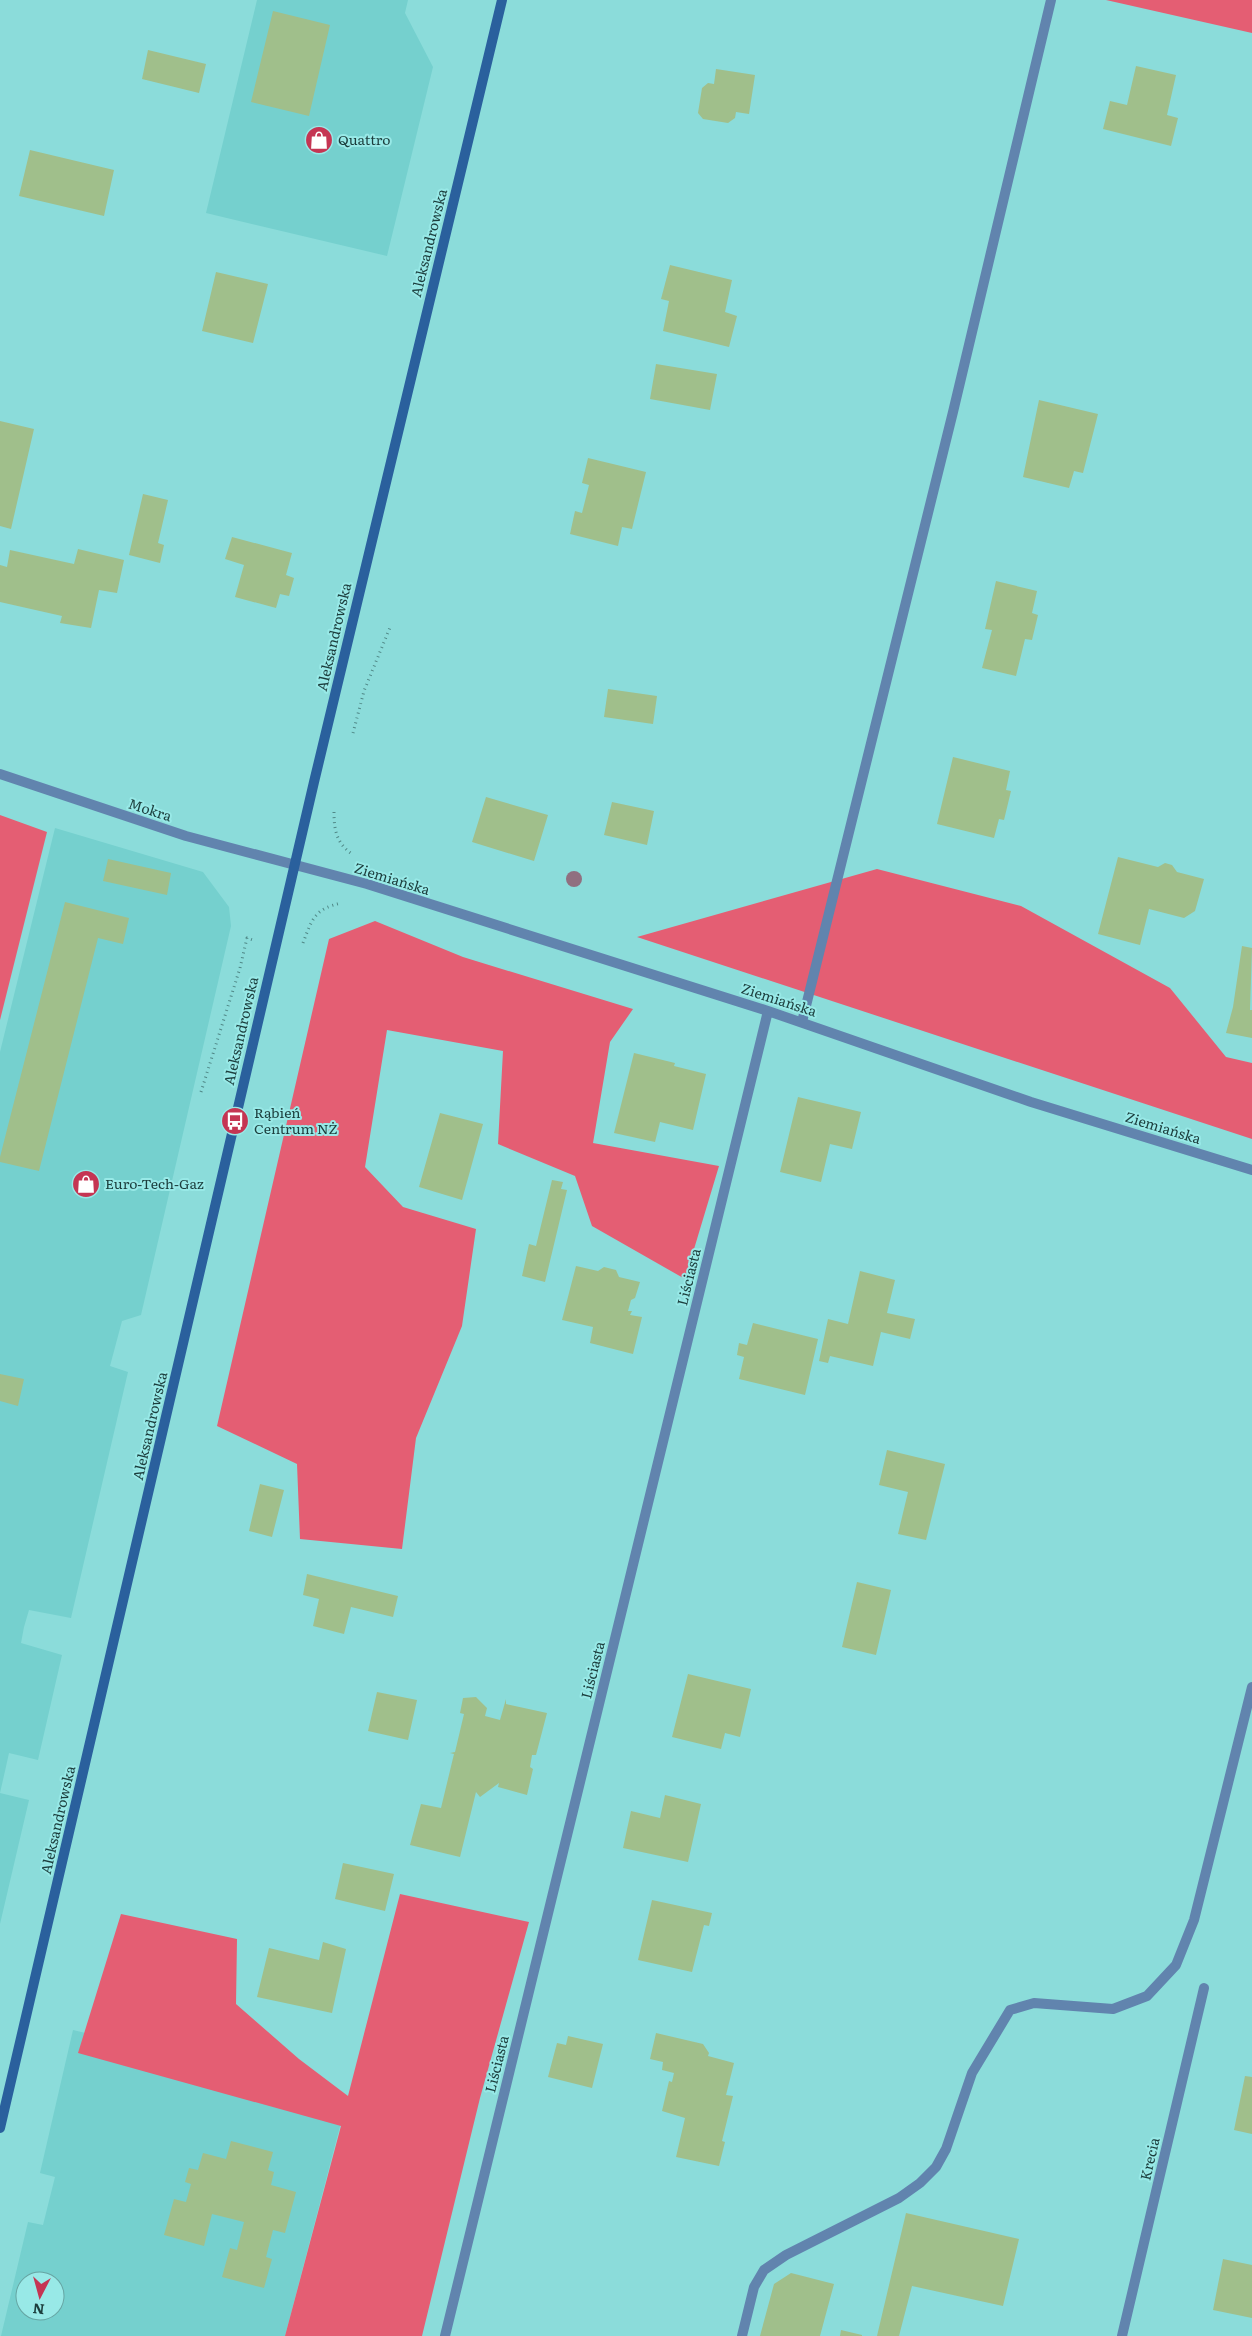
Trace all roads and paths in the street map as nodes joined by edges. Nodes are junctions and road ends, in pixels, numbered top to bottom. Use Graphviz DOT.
graph roads {
  1 [pos="502,0"];
  2 [pos="1051,0"];
  3 [pos="391,625"];
  4 [pos="352,737"];
  5 [pos="0,774"];
  6 [pos="334,811"];
  7 [pos="358,858"];
  8 [pos="294,866"];
  9 [pos="347,902"];
  10 [pos="255,941"];
  11 [pos="301,951"];
  12 [pos="768,1011"];
  13 [pos="802,1022"];
  14 [pos="201,1092"];
  15 [pos="1252,1170"];
  16 [pos="1252,1687"];
  17 [pos="1204,1988"];
  18 [pos="0,2128"];
  19 [pos="445,2336"];
  20 [pos="742,2336"];
  21 [pos="1122,2336"];
  1 -- 8 [label="main road, Aleksandrowska"];
  2 -- 13 [label="street"];
  3 -- 4 [label="path"];
  5 -- 8 [label="street, Mokra"];
  6 -- 7 [label="path"];
  8 -- 12 [label="street, Ziemiańska"];
  8 -- 18 [label="main road, Aleksandrowska"];
  9 -- 11 [label="path"];
  10 -- 14 [label="path"];
  12 -- 13 [label="street, Ziemiańska"];
  12 -- 19 [label="street, Liściasta"];
  13 -- 15 [label="street, Ziemiańska"];
  16 -- 20 [label="street"];
  17 -- 21 [label="street, Krecia"];
}
